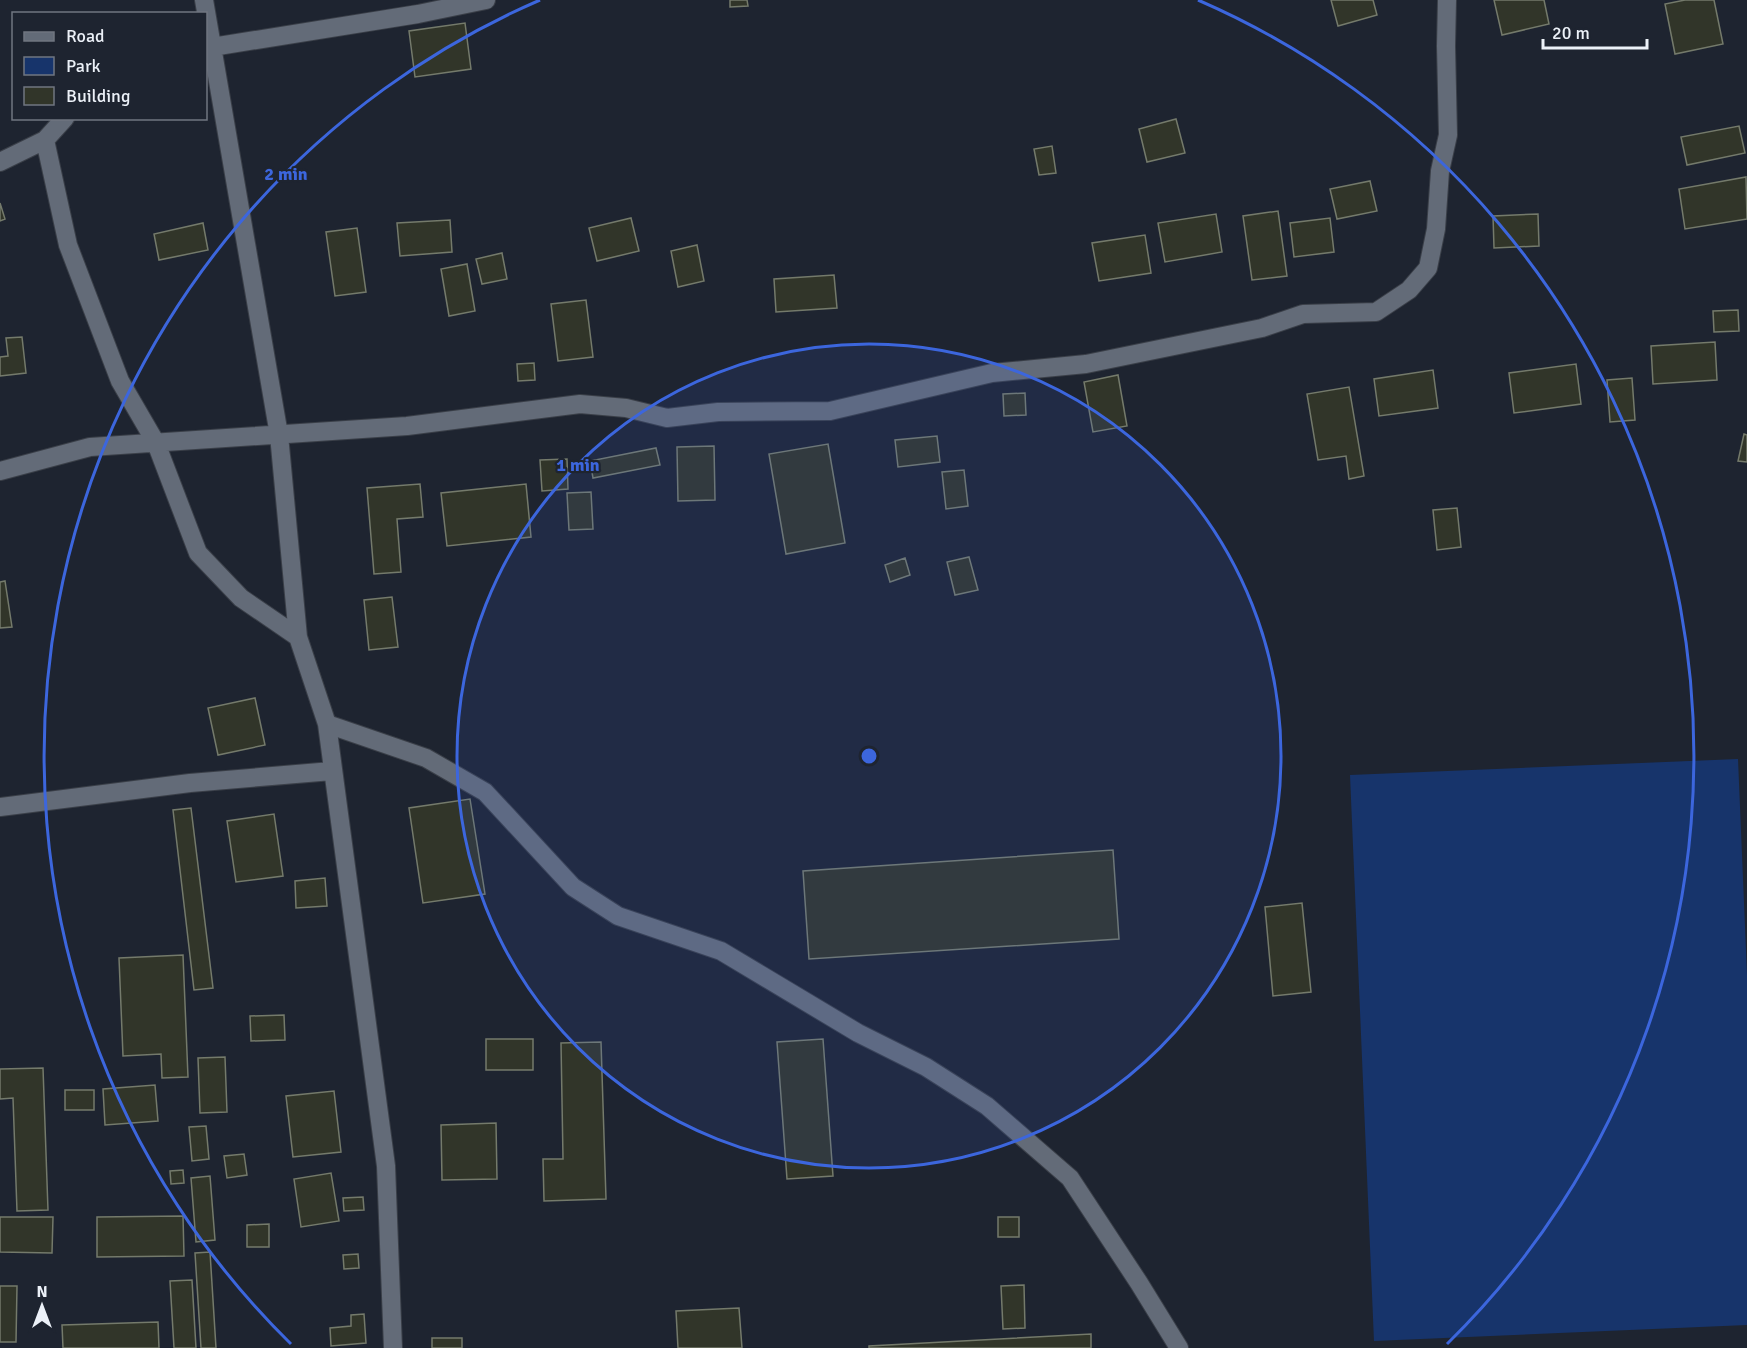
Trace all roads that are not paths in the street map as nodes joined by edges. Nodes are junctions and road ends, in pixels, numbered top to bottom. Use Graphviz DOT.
graph roads {
  1 [pos="486,0"];
  2 [pos="1447,0"];
  3 [pos="207,29"];
  4 [pos="209,48"];
  5 [pos="63,120"];
  6 [pos="45,140"];
  7 [pos="0,162"];
  8 [pos="279,435"];
  9 [pos="156,443"];
  10 [pos="0,471"];
  11 [pos="298,637"];
  12 [pos="327,724"];
  13 [pos="332,771"];
  14 [pos="0,807"];
  15 [pos="393,1348"];
  16 [pos="1179,1348"];
  1 -- 4 [label="street"];
  2 -- 8 [label="street"];
  3 -- 4 [label="street"];
  4 -- 8 [label="street"];
  5 -- 6 [label="street"];
  6 -- 7 [label="street"];
  6 -- 9 [label="street"];
  8 -- 9 [label="street"];
  8 -- 11 [label="street"];
  9 -- 10 [label="street"];
  9 -- 11 [label="street"];
  11 -- 12 [label="street"];
  12 -- 13 [label="street"];
  12 -- 16 [label="street"];
  13 -- 14 [label="street"];
  13 -- 15 [label="street"];
}
